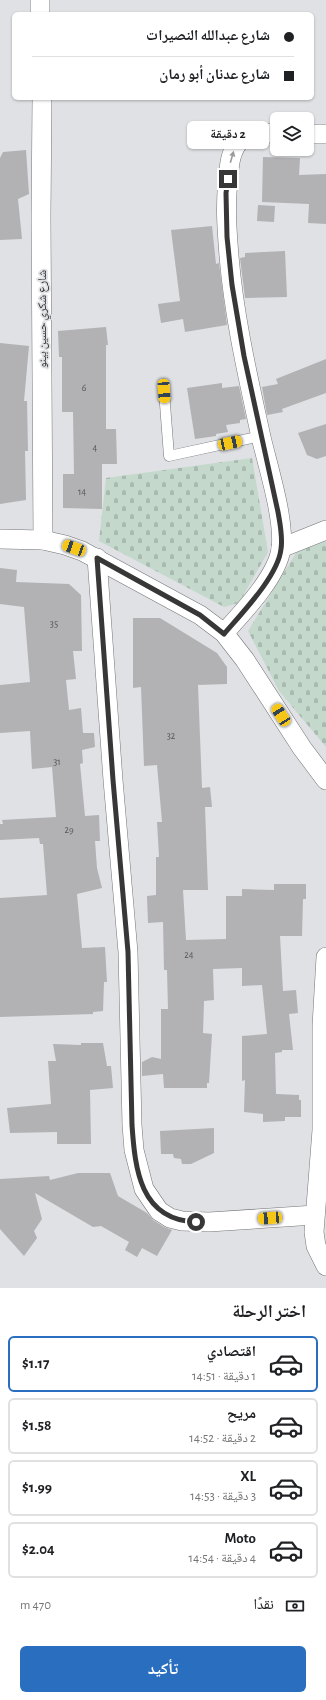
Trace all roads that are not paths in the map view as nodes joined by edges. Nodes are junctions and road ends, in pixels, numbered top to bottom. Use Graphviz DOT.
graph roads {
  1 [pos="40,0"];
  2 [pos="40,12"];
  3 [pos="42,100"];
  4 [pos="270,134"];
  5 [pos="314,134"];
  6 [pos="326,134"];
  7 [pos="164,391"];
  8 [pos="261,436"];
  9 [pos="326,530"];
  10 [pos="0,538"];
  11 [pos="43,540"];
  12 [pos="281,548"];
  13 [pos="97,558"];
  14 [pos="224,634"];
  15 [pos="326,780"];
  16 [pos="326,957"];
  17 [pos="315,1215"];
  18 [pos="326,1266"];
  1 -- 2 [label="street"];
  3 -- 11 [label="street, شارع شكري حسين بينو"];
  8 -- 4 [label="street, one-way"];
  5 -- 6 [label="street"];
  7 -- 8 [label="lane"];
  8 -- 12 [label="street"];
  9 -- 12 [label="street"];
  10 -- 11 [label="street"];
  11 -- 13 [label="street"];
  12 -- 14 [label="street"];
  13 -- 14 [label="street"];
  13 -- 17 [label="street"];
  14 -- 15 [label="street"];
  16 -- 17 [label="street"];
  17 -- 18 [label="street"];
}
